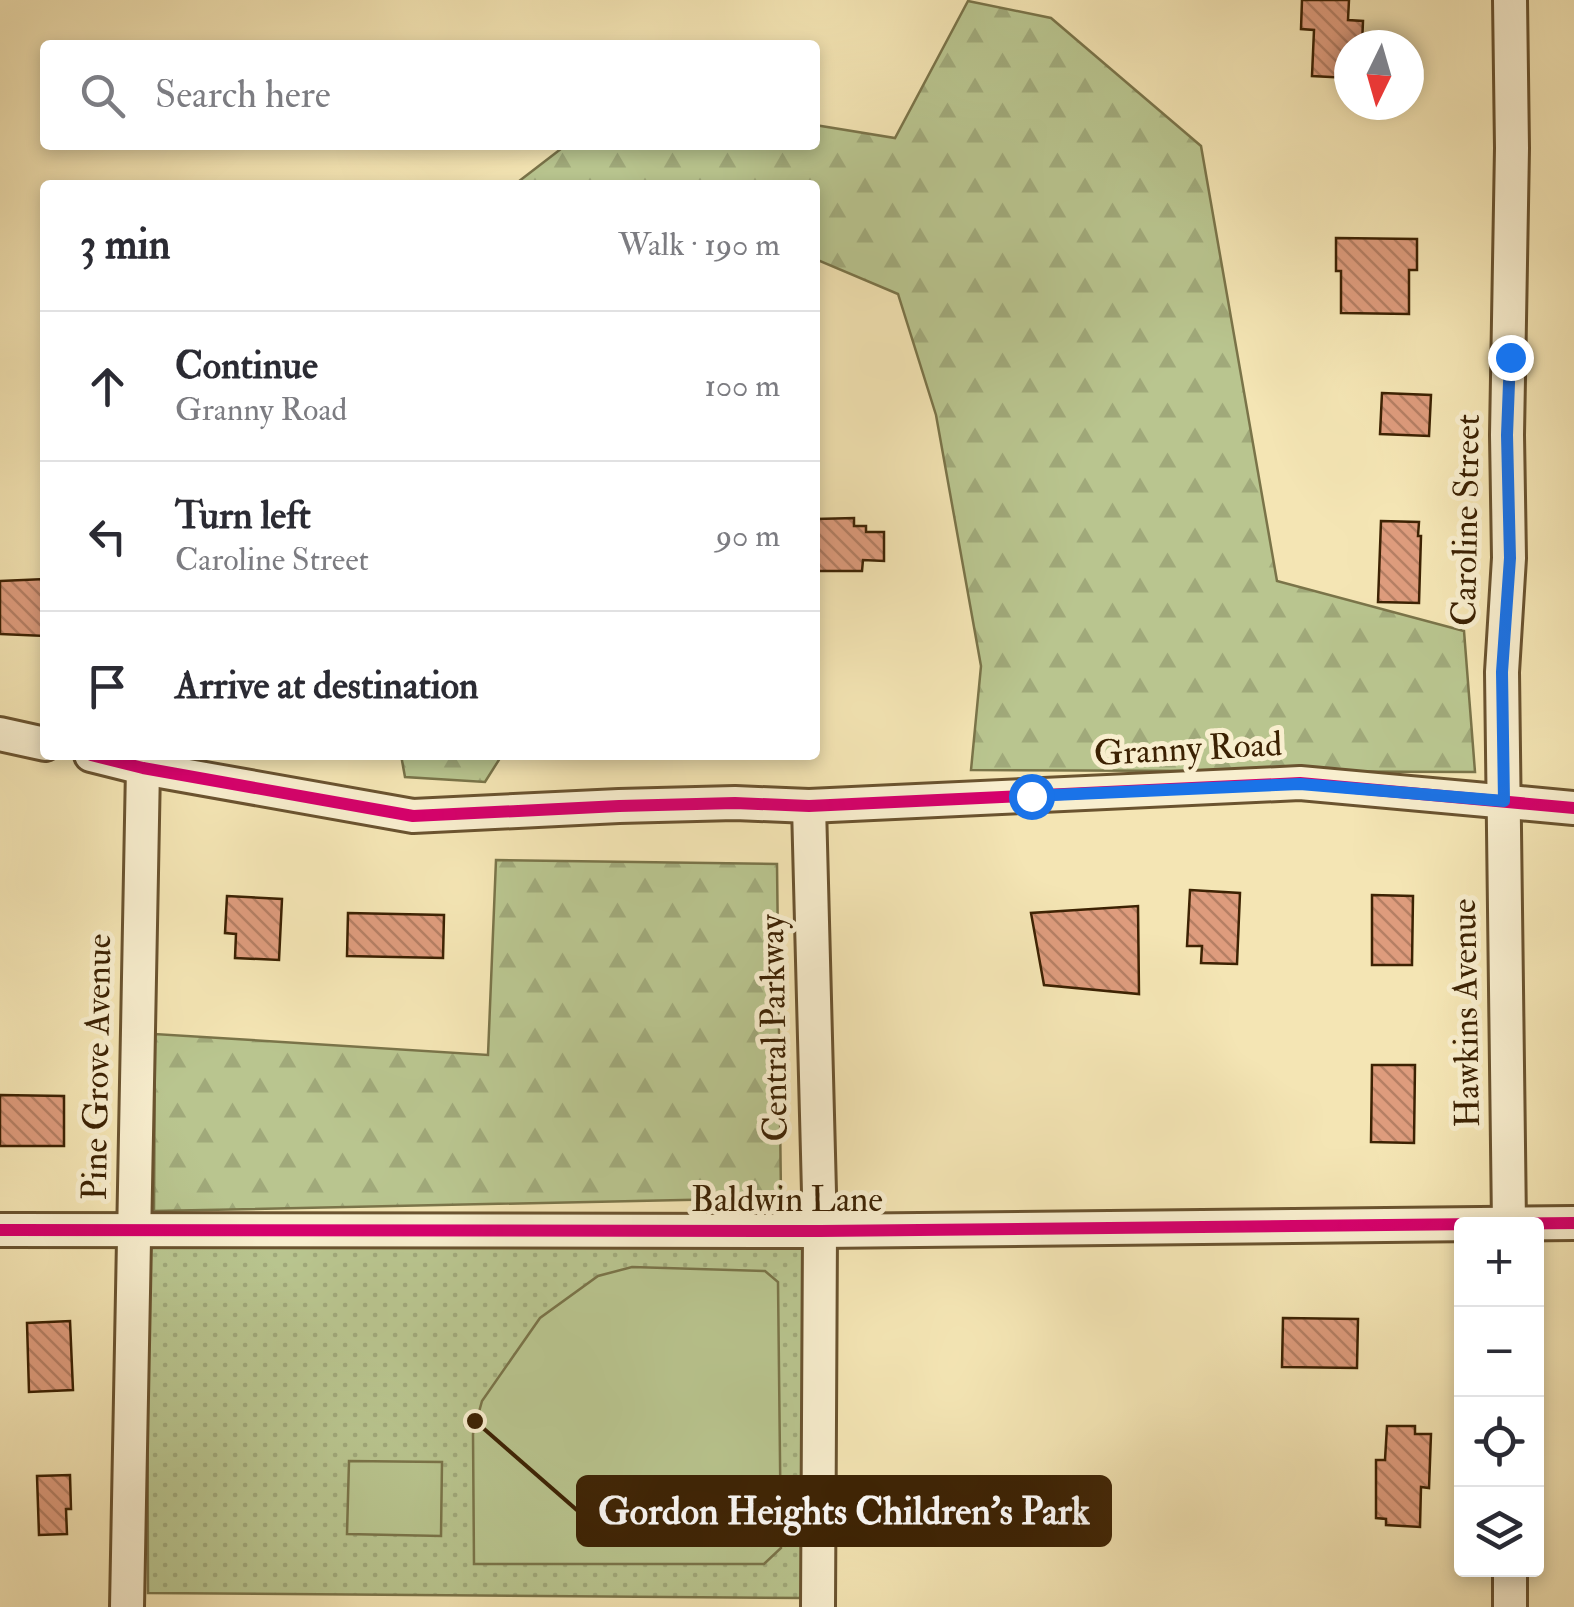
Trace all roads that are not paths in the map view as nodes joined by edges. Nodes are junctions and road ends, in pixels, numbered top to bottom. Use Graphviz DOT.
graph roads {
  1 [pos="1510,0"];
  2 [pos="0,734"];
  3 [pos="40,743"];
  4 [pos="112,760"];
  5 [pos="143,768"];
  6 [pos="1504,801"];
  7 [pos="809,806"];
  8 [pos="1574,808"];
  9 [pos="1509,1217"];
  10 [pos="1544,1223"];
  11 [pos="1574,1223"];
  12 [pos="1454,1224"];
  13 [pos="0,1230"];
  14 [pos="820,1230"];
  15 [pos="134,1232"];
  16 [pos="1510,1577"];
  17 [pos="127,1607"];
  18 [pos="818,1607"];
  19 [pos="1510,1607"];
  1 -- 6 [label="street, Caroline Street"];
  2 -- 3 [label="street"];
  4 -- 5 [label="street, Granny Road"];
  5 -- 7 [label="street, Granny Road"];
  5 -- 15 [label="street, Pine Grove Avenue"];
  6 -- 7 [label="street, Granny Road"];
  6 -- 8 [label="street, Granny Road"];
  6 -- 9 [label="street, Hawkins Avenue"];
  7 -- 14 [label="street, Central Parkway"];
  10 -- 11 [label="street, Baldwin Lane"];
  12 -- 14 [label="street, Baldwin Lane"];
  13 -- 15 [label="street, Baldwin Lane"];
  14 -- 15 [label="street, Baldwin Lane"];
  14 -- 18 [label="street, Central Parkway"];
  15 -- 17 [label="street, Pine Grove Avenue"];
  16 -- 19 [label="street"];
}
